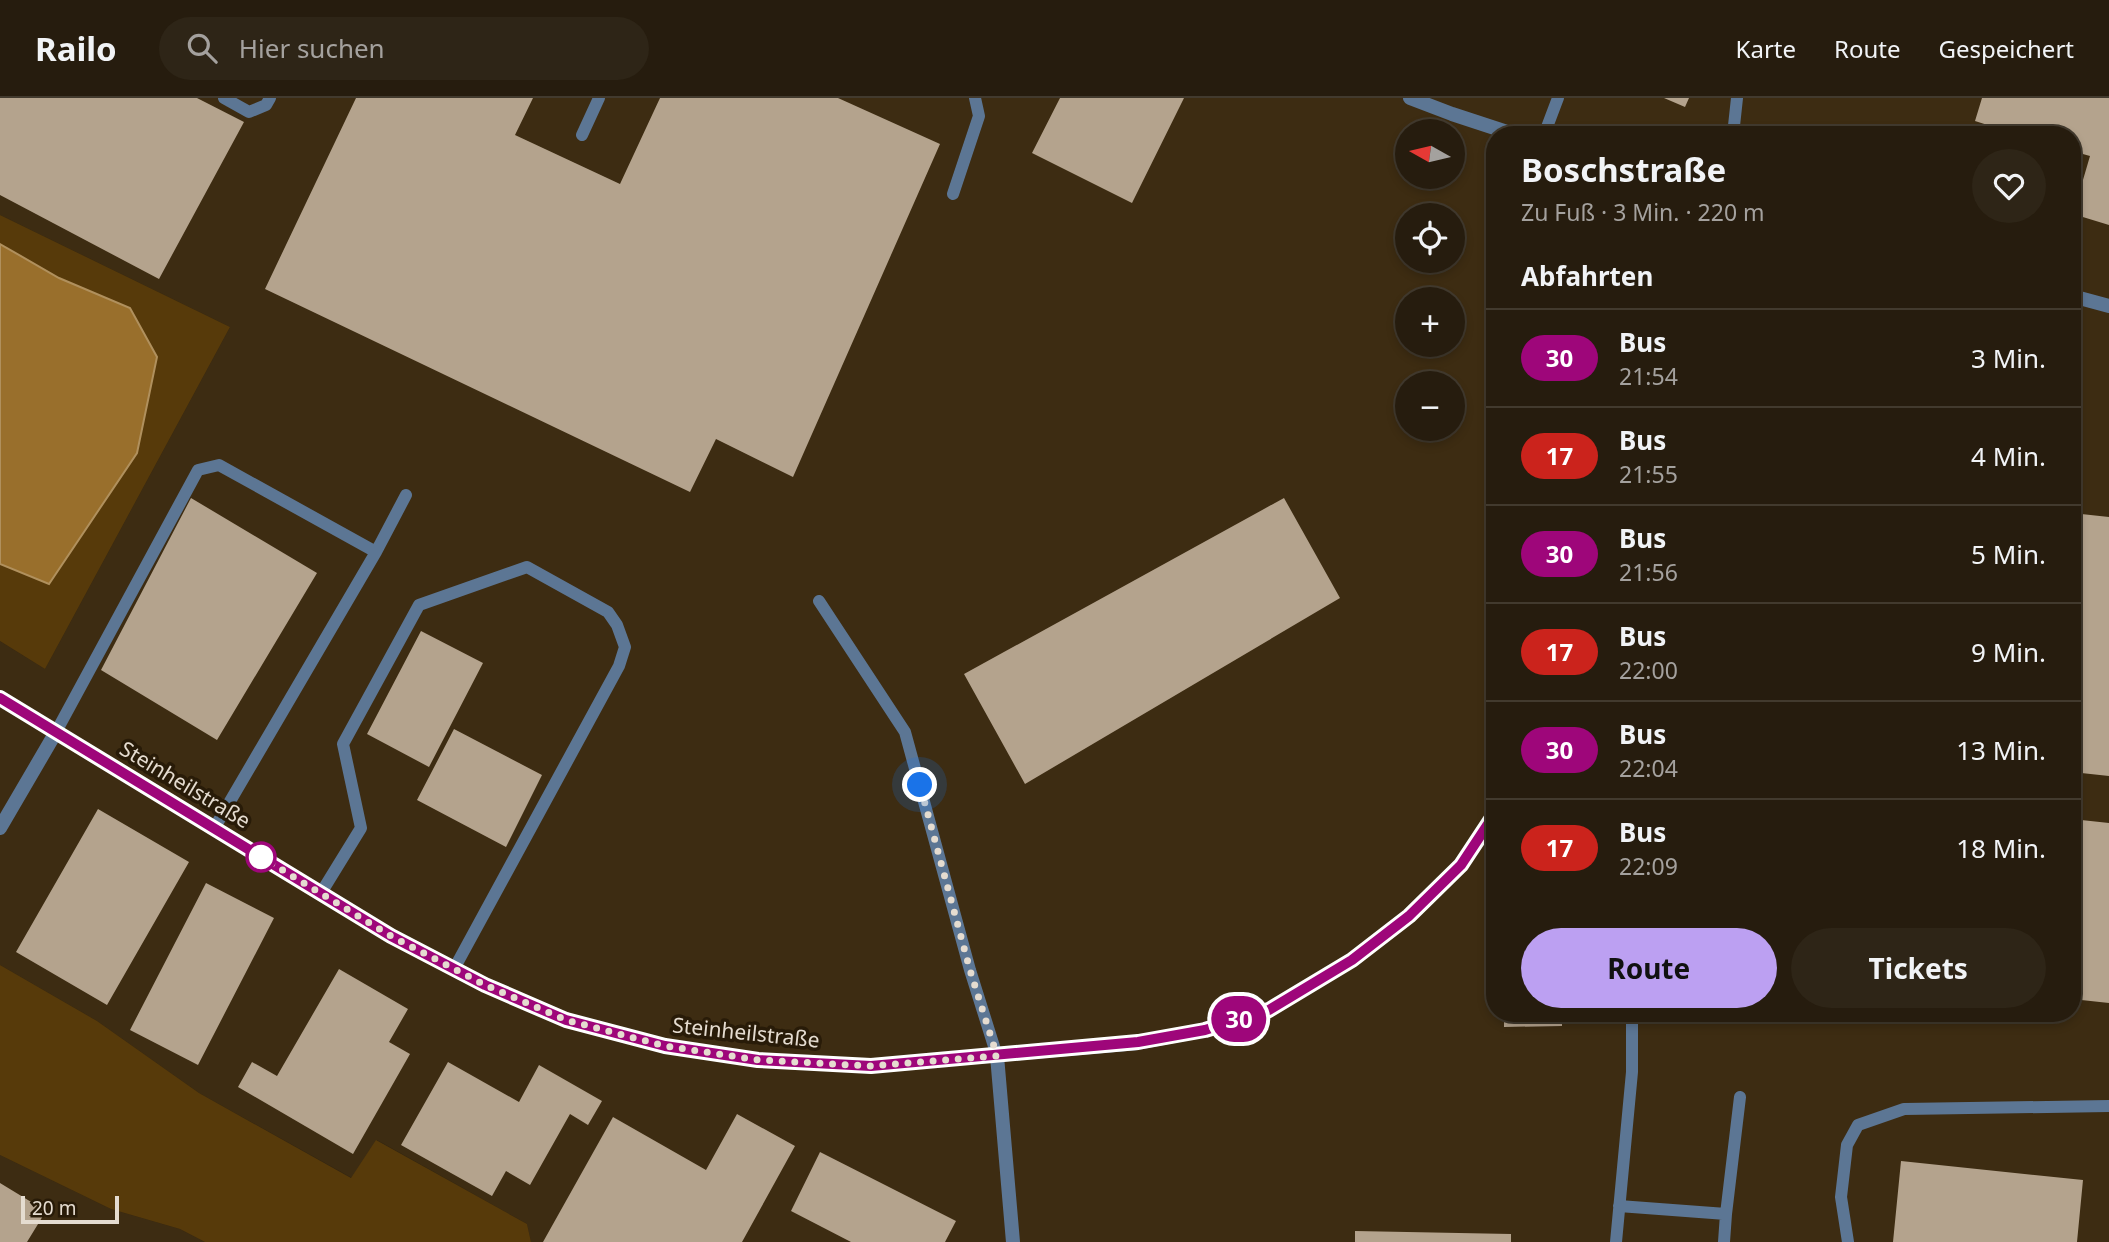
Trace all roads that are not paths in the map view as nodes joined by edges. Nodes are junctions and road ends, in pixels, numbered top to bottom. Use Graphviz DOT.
graph roads {
  1 [pos="224,98"];
  2 [pos="270,98"];
  3 [pos="599,98"];
  4 [pos="975,98"];
  5 [pos="1410,98"];
  6 [pos="1558,98"];
  7 [pos="1737,98"];
  8 [pos="1489,126"];
  9 [pos="1547,126"];
  10 [pos="1734,126"];
  11 [pos="582,135"];
  12 [pos="953,194"];
  13 [pos="2081,298"];
  14 [pos="2109,306"];
  15 [pos="406,495"];
  16 [pos="376,552"];
  17 [pos="819,601"];
  18 [pos="0,698"];
  19 [pos="56,732"];
  20 [pos="215,827"];
  21 [pos="1486,827"];
  22 [pos="0,828"];
  23 [pos="321,894"];
  24 [pos="454,969"];
  25 [pos="1632,1022"];
  26 [pos="997,1056"];
  27 [pos="1740,1097"];
  28 [pos="2109,1106"];
  29 [pos="1619,1206"];
  30 [pos="1726,1214"];
  31 [pos="1013,1242"];
  32 [pos="1616,1242"];
  33 [pos="1724,1242"];
  34 [pos="1848,1242"];
  1 -- 2 [label="lane"];
  3 -- 11 [label="lane"];
  4 -- 12 [label="lane"];
  5 -- 8 [label="street"];
  6 -- 9 [label="lane"];
  7 -- 10 [label="lane"];
  13 -- 14 [label="street"];
  15 -- 16 [label="lane"];
  16 -- 19 [label="lane"];
  16 -- 20 [label="lane"];
  17 -- 26 [label="lane"];
  18 -- 19 [label="street, Steinheilstraße"];
  19 -- 20 [label="street, Steinheilstraße"];
  19 -- 22 [label="street"];
  20 -- 23 [label="street, Steinheilstraße"];
  21 -- 26 [label="street, Steinheilstraße"];
  23 -- 24 [label="street, Steinheilstraße"];
  23 -- 24 [label="lane"];
  24 -- 26 [label="street, Steinheilstraße"];
  25 -- 29 [label="lane"];
  26 -- 31 [label="street"];
  27 -- 30 [label="lane"];
  28 -- 34 [label="lane"];
  29 -- 30 [label="lane"];
  29 -- 32 [label="lane"];
  30 -- 33 [label="lane"];
}
